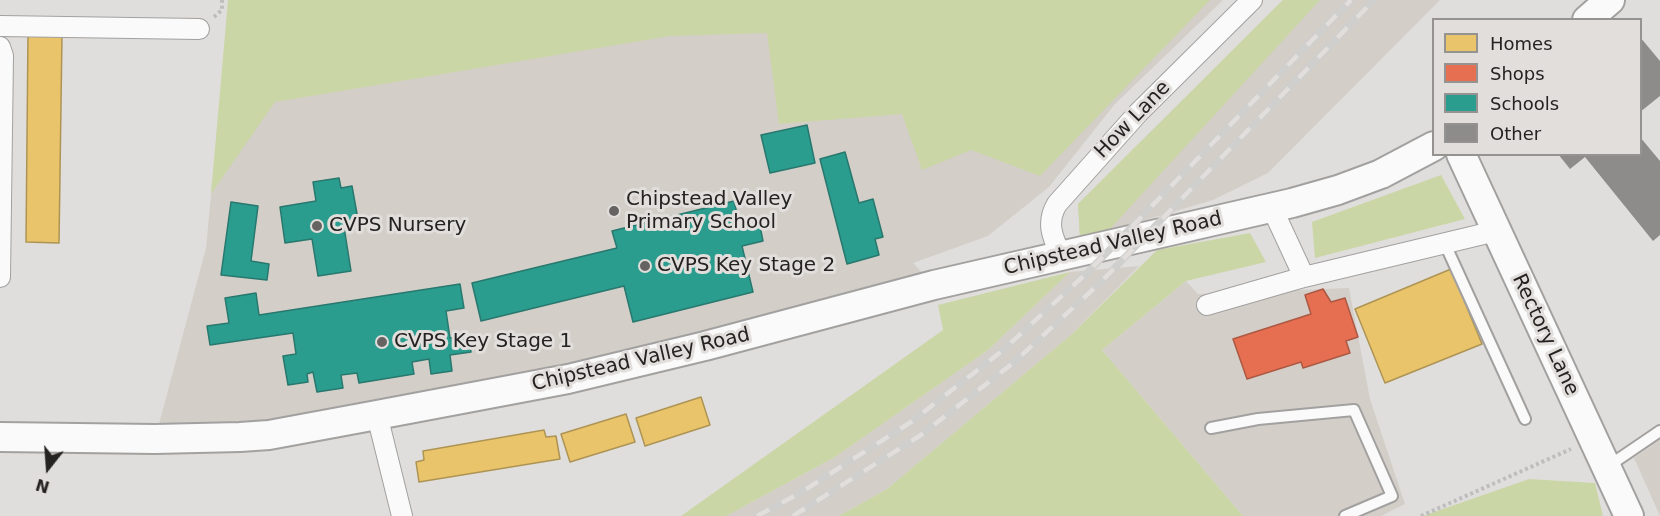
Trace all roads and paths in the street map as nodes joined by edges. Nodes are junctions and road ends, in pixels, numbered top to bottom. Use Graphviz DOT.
graph roads {
  1 [pos="1252,0"];
  2 [pos="1610,0"];
  3 [pos="1589,18"];
  4 [pos="0,26"];
  5 [pos="199,29"];
  6 [pos="0,47"];
  7 [pos="1432,147"];
  8 [pos="1462,156"];
  9 [pos="1272,208"];
  10 [pos="1497,231"];
  11 [pos="1445,244"];
  12 [pos="1,255"];
  13 [pos="1061,255"];
  14 [pos="0,277"];
  15 [pos="1305,277"];
  16 [pos="1208,304"];
  17 [pos="377,415"];
  18 [pos="1525,419"];
  19 [pos="1211,428"];
  20 [pos="1660,431"];
  21 [pos="0,437"];
  22 [pos="1593,438"];
  23 [pos="1607,467"];
  24 [pos="402,516"];
  25 [pos="1345,516"];
  26 [pos="1421,516"];
  27 [pos="1629,516"];
  1 -- 13 [label="street, How Lane"];
  2 -- 3 [label="main road"];
  4 -- 5 [label="street"];
  6 -- 12 [label="street"];
  7 -- 9 [label="main road, Chipstead Valley Road"];
  8 -- 10 [label="main road, Rectory Lane"];
  9 -- 13 [label="main road, Chipstead Valley Road"];
  9 -- 15 [label="street"];
  10 -- 11 [label="street"];
  10 -- 22 [label="main road, Rectory Lane"];
  11 -- 15 [label="street"];
  11 -- 18 [label="lane"];
  12 -- 14 [label="street"];
  13 -- 17 [label="main road, Chipstead Valley Road"];
  15 -- 16 [label="street"];
  17 -- 21 [label="main road, Chipstead Valley Road"];
  17 -- 24 [label="street"];
  19 -- 25 [label="lane"];
  20 -- 23 [label="lane"];
  22 -- 23 [label="main road, Rectory Lane"];
  22 -- 26 [label="path"];
  23 -- 27 [label="main road, Rectory Lane"];
}
